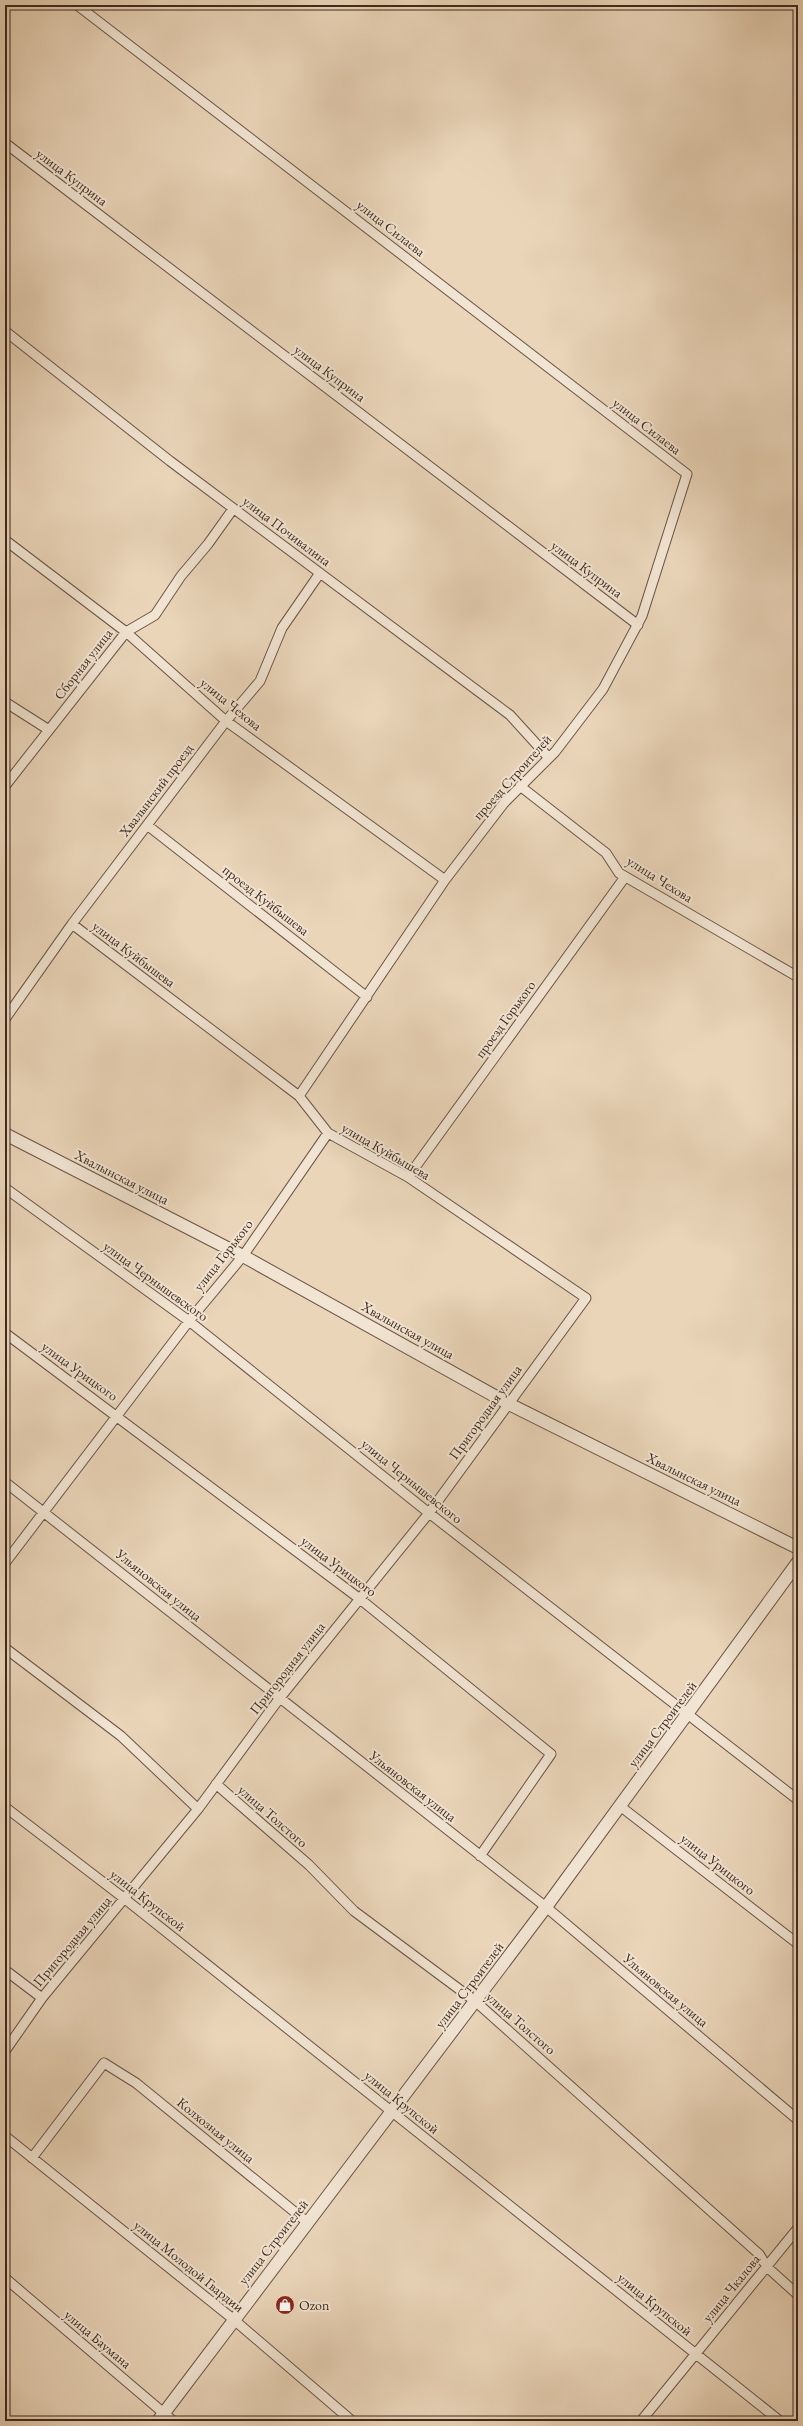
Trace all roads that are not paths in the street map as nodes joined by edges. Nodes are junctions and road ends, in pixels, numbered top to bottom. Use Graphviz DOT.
graph roads {
  1 [pos="77,5"];
  2 [pos="5,143"];
  3 [pos="5,331"];
  4 [pos="687,474"];
  5 [pos="233,509"];
  6 [pos="5,540"];
  7 [pos="320,573"];
  8 [pos="638,625"];
  9 [pos="126,632"];
  10 [pos="5,702"];
  11 [pos="226,721"];
  12 [pos="49,730"];
  13 [pos="549,758"];
  14 [pos="5,786"];
  15 [pos="520,786"];
  16 [pos="148,825"];
  17 [pos="625,876"];
  18 [pos="445,880"];
  19 [pos="72,924"];
  20 [pos="798,977"];
  21 [pos="367,997"];
  22 [pos="5,1019"];
  23 [pos="298,1096"];
  24 [pos="328,1133"];
  25 [pos="5,1134"];
  26 [pos="408,1177"];
  27 [pos="5,1188"];
  28 [pos="243,1256"];
  29 [pos="586,1298"];
  30 [pos="189,1321"];
  31 [pos="5,1333"];
  32 [pos="509,1404"];
  33 [pos="116,1415"];
  34 [pos="5,1482"];
  35 [pos="45,1511"];
  36 [pos="429,1513"];
  37 [pos="798,1548"];
  38 [pos="798,1562"];
  39 [pos="5,1563"];
  40 [pos="360,1599"];
  41 [pos="5,1648"];
  42 [pos="280,1699"];
  43 [pos="688,1716"];
  44 [pos="216,1784"];
  45 [pos="798,1800"];
  46 [pos="620,1806"];
  47 [pos="5,1807"];
  48 [pos="198,1809"];
  49 [pos="480,1856"];
  50 [pos="125,1899"];
  51 [pos="546,1908"];
  52 [pos="798,1944"];
  53 [pos="5,1970"];
  54 [pos="42,1998"];
  55 [pos="475,2001"];
  56 [pos="5,2051"];
  57 [pos="393,2113"];
  58 [pos="798,2120"];
  59 [pos="5,2136"];
  60 [pos="32,2158"];
  61 [pos="307,2222"];
  62 [pos="798,2228"];
  63 [pos="766,2267"];
  64 [pos="5,2278"];
  65 [pos="798,2295"];
  66 [pos="233,2319"];
  67 [pos="695,2354"];
  68 [pos="165,2419"];
  69 [pos="352,2421"];
  70 [pos="641,2421"];
  71 [pos="780,2421"];
  1 -- 4 [label="street, улица Силаева"];
  2 -- 8 [label="street, улица Куприна"];
  3 -- 5 [label="street, улица Почивалина"];
  4 -- 8 [label="street, проезд Строителей"];
  5 -- 7 [label="street, улица Почивалина"];
  5 -- 9 [label="street, Сборная улица"];
  6 -- 9 [label="street, улица Чехова"];
  7 -- 11 [label="street, Хвалынский проезд"];
  7 -- 13 [label="street, улица Почивалина"];
  8 -- 13 [label="street, проезд Строителей"];
  9 -- 11 [label="street, улица Чехова"];
  9 -- 12 [label="street, Сборная улица"];
  10 -- 12 [label="street"];
  11 -- 16 [label="street, Хвалынский проезд"];
  11 -- 18 [label="street, улица Чехова"];
  12 -- 14 [label="street, Сборная улица"];
  13 -- 15 [label="street, проезд Строителей"];
  15 -- 17 [label="street, улица Чехова"];
  15 -- 18 [label="street, проезд Строителей"];
  16 -- 19 [label="street, Хвалынский проезд"];
  16 -- 21 [label="street, проезд Куйбышева"];
  17 -- 20 [label="street, улица Чехова"];
  17 -- 26 [label="street, проезд Горького"];
  18 -- 21 [label="street, проезд Строителей"];
  19 -- 22 [label="street, Хвалынский проезд"];
  19 -- 23 [label="street, улица Куйбышева"];
  21 -- 23 [label="street, проезд Строителей"];
  23 -- 24 [label="street, улица Куйбышева"];
  24 -- 26 [label="street, улица Куйбышева"];
  24 -- 28 [label="street, улица Горького"];
  25 -- 28 [label="street, Хвалынская улица"];
  26 -- 29 [label="street, улица Куйбышева"];
  27 -- 30 [label="street, улица Чернышевского"];
  28 -- 30 [label="street, улица Горького"];
  28 -- 32 [label="street, Хвалынская улица"];
  29 -- 32 [label="street, Пригородная улица"];
  30 -- 33 [label="street, улица Горького"];
  30 -- 36 [label="street, улица Чернышевского"];
  31 -- 33 [label="street, улица Урицкого"];
  32 -- 36 [label="street, Пригородная улица"];
  32 -- 37 [label="street, Хвалынская улица"];
  33 -- 35 [label="street, улица Горького"];
  33 -- 40 [label="street, улица Урицкого"];
  34 -- 35 [label="street, Ульяновская улица"];
  35 -- 39 [label="street, улица Горького"];
  35 -- 42 [label="street, Ульяновская улица"];
  36 -- 40 [label="street, Пригородная улица"];
  36 -- 43 [label="street, улица Чернышевского"];
  38 -- 43 [label="street, улица Строителей"];
  40 -- 42 [label="street, Пригородная улица"];
  40 -- 49 [label="street, улица Урицкого"];
  41 -- 48 [label="street"];
  42 -- 44 [label="street, Пригородная улица"];
  42 -- 49 [label="street, Ульяновская улица"];
  43 -- 45 [label="street, улица Чернышевского"];
  43 -- 46 [label="street, улица Строителей"];
  44 -- 48 [label="street, Пригородная улица"];
  44 -- 55 [label="street, улица Толстого"];
  46 -- 51 [label="street, улица Строителей"];
  46 -- 52 [label="street, улица Урицкого"];
  47 -- 50 [label="street, улица Крупской"];
  48 -- 50 [label="street, Пригородная улица"];
  49 -- 51 [label="street, Ульяновская улица"];
  50 -- 54 [label="street, Пригородная улица"];
  50 -- 57 [label="street, улица Крупской"];
  51 -- 55 [label="street, улица Строителей"];
  51 -- 58 [label="street, Ульяновская улица"];
  53 -- 54 [label="street"];
  54 -- 56 [label="street, Пригородная улица"];
  55 -- 57 [label="street, улица Строителей"];
  55 -- 63 [label="street, улица Толстого"];
  57 -- 61 [label="street, улица Строителей"];
  57 -- 67 [label="street, улица Крупской"];
  59 -- 60 [label="street, улица Молодой Гвардии"];
  60 -- 61 [label="street, Колхозная улица"];
  60 -- 66 [label="street, улица Молодой Гвардии"];
  61 -- 66 [label="street, улица Строителей"];
  62 -- 63 [label="street, улица Чкалова"];
  63 -- 65 [label="street, улица Толстого"];
  63 -- 67 [label="street, улица Чкалова"];
  64 -- 68 [label="street, улица Баумана"];
  66 -- 68 [label="street, улица Строителей"];
  66 -- 69 [label="street, улица Молодой Гвардии"];
  67 -- 70 [label="street, улица Чкалова"];
  67 -- 71 [label="street, улица Крупской"];
}
